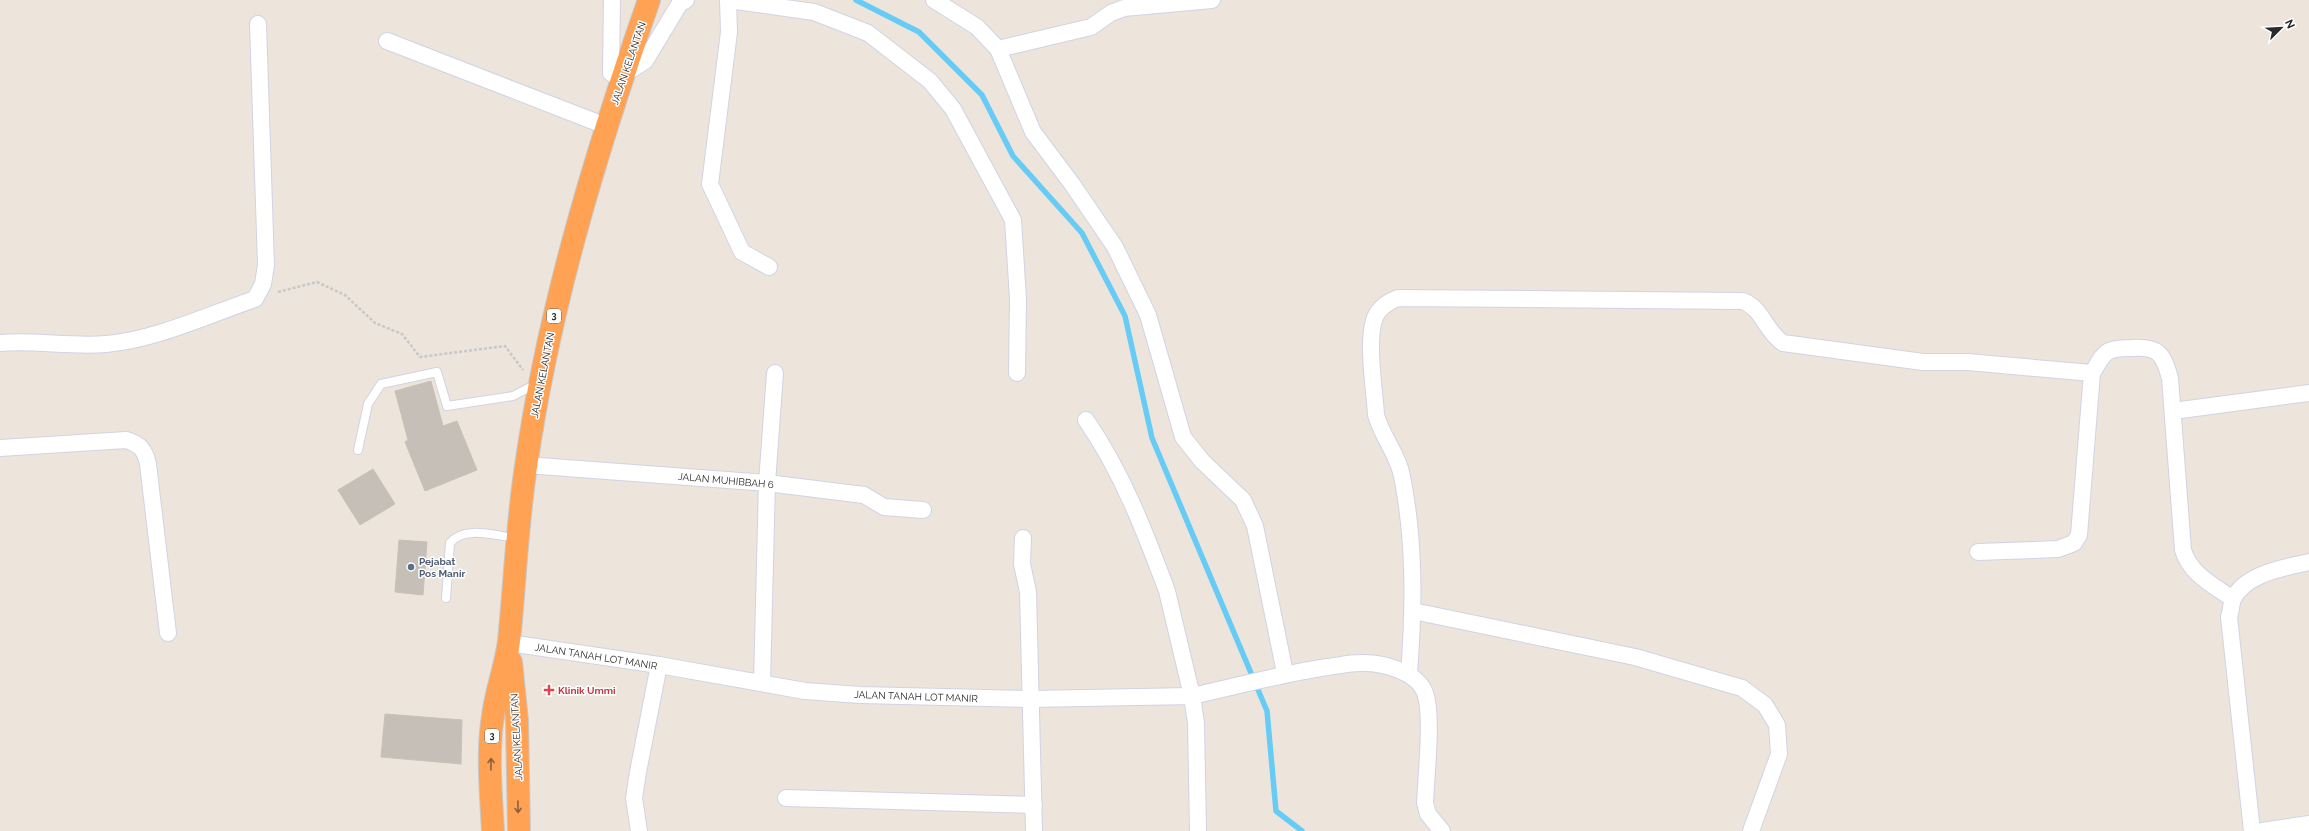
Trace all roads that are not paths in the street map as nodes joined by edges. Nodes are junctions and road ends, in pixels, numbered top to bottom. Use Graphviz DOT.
graph roads {
  1 [pos="612,0"];
  2 [pos="649,0"];
  3 [pos="686,0"];
  4 [pos="728,0"];
  5 [pos="934,0"];
  6 [pos="1212,0"];
  7 [pos="258,24"];
  8 [pos="387,41"];
  9 [pos="998,49"];
  10 [pos="622,78"];
  11 [pos="606,126"];
  12 [pos="769,267"];
  13 [pos="0,343"];
  14 [pos="775,373"];
  15 [pos="1017,373"];
  16 [pos="2092,373"];
  17 [pos="540,382"];
  18 [pos="2309,393"];
  19 [pos="2173,412"];
  20 [pos="1086,420"];
  21 [pos="0,448"];
  22 [pos="358,450"];
  23 [pos="526,465"];
  24 [pos="767,483"];
  25 [pos="923,510"];
  26 [pos="516,538"];
  27 [pos="1023,538"];
  28 [pos="1978,552"];
  29 [pos="2309,562"];
  30 [pos="446,598"];
  31 [pos="2233,599"];
  32 [pos="1413,611"];
  33 [pos="168,633"];
  34 [pos="509,642"];
  35 [pos="659,665"];
  36 [pos="1402,671"];
  37 [pos="1277,675"];
  38 [pos="762,682"];
  39 [pos="1192,696"];
  40 [pos="1029,699"];
  41 [pos="491,787"];
  42 [pos="786,798"];
  43 [pos="1034,805"];
  44 [pos="2309,824"];
  45 [pos="482,831"];
  46 [pos="494,831"];
  47 [pos="519,831"];
  48 [pos="639,831"];
  49 [pos="1034,831"];
  50 [pos="1198,831"];
  51 [pos="1442,831"];
  52 [pos="1751,831"];
  53 [pos="2252,831"];
  54 [pos="2262,831"];
  1 -- 10 [label="street"];
  2 -- 10 [label="highway, JALAN KELANTAN / 3"];
  3 -- 10 [label="street"];
  4 -- 12 [label="street"];
  4 -- 15 [label="street"];
  5 -- 9 [label="street"];
  6 -- 9 [label="street"];
  7 -- 13 [label="street"];
  8 -- 11 [label="street"];
  9 -- 37 [label="street"];
  10 -- 11 [label="highway, JALAN KELANTAN / 3"];
  11 -- 17 [label="highway, JALAN KELANTAN / 3"];
  14 -- 24 [label="street"];
  16 -- 19 [label="street"];
  16 -- 28 [label="street"];
  16 -- 32 [label="street"];
  17 -- 22 [label="lane"];
  17 -- 23 [label="highway, JALAN KELANTAN / 3"];
  18 -- 19 [label="street"];
  19 -- 31 [label="street"];
  20 -- 39 [label="street"];
  21 -- 33 [label="street"];
  23 -- 24 [label="street, JALAN MUHIBBAH 6"];
  23 -- 26 [label="highway, JALAN KELANTAN / 3"];
  24 -- 25 [label="street, JALAN MUHIBBAH 6"];
  24 -- 38 [label="street"];
  26 -- 30 [label="lane"];
  26 -- 34 [label="highway, JALAN KELANTAN / 3"];
  27 -- 40 [label="street"];
  29 -- 31 [label="street"];
  31 -- 53 [label="street"];
  32 -- 36 [label="street"];
  32 -- 52 [label="street"];
  34 -- 35 [label="street, JALAN TANAH LOT MANIR"];
  41 -- 34 [label="highway, JALAN KELANTAN / 3, one-way"];
  34 -- 47 [label="highway, JALAN KELANTAN / 3, one-way"];
  35 -- 38 [label="street, JALAN TANAH LOT MANIR"];
  35 -- 48 [label="street"];
  36 -- 37 [label="street, JALAN TANAH LOT MANIR"];
  36 -- 51 [label="street"];
  37 -- 39 [label="street, JALAN TANAH LOT MANIR"];
  38 -- 40 [label="street, JALAN TANAH LOT MANIR"];
  39 -- 40 [label="street, JALAN TANAH LOT MANIR"];
  39 -- 50 [label="street"];
  40 -- 43 [label="street"];
  41 -- 45 [label="highway"];
  41 -- 46 [label="highway, JALAN KELANTAN / 3"];
  42 -- 43 [label="street"];
  43 -- 49 [label="street"];
  44 -- 54 [label="street"];
}
